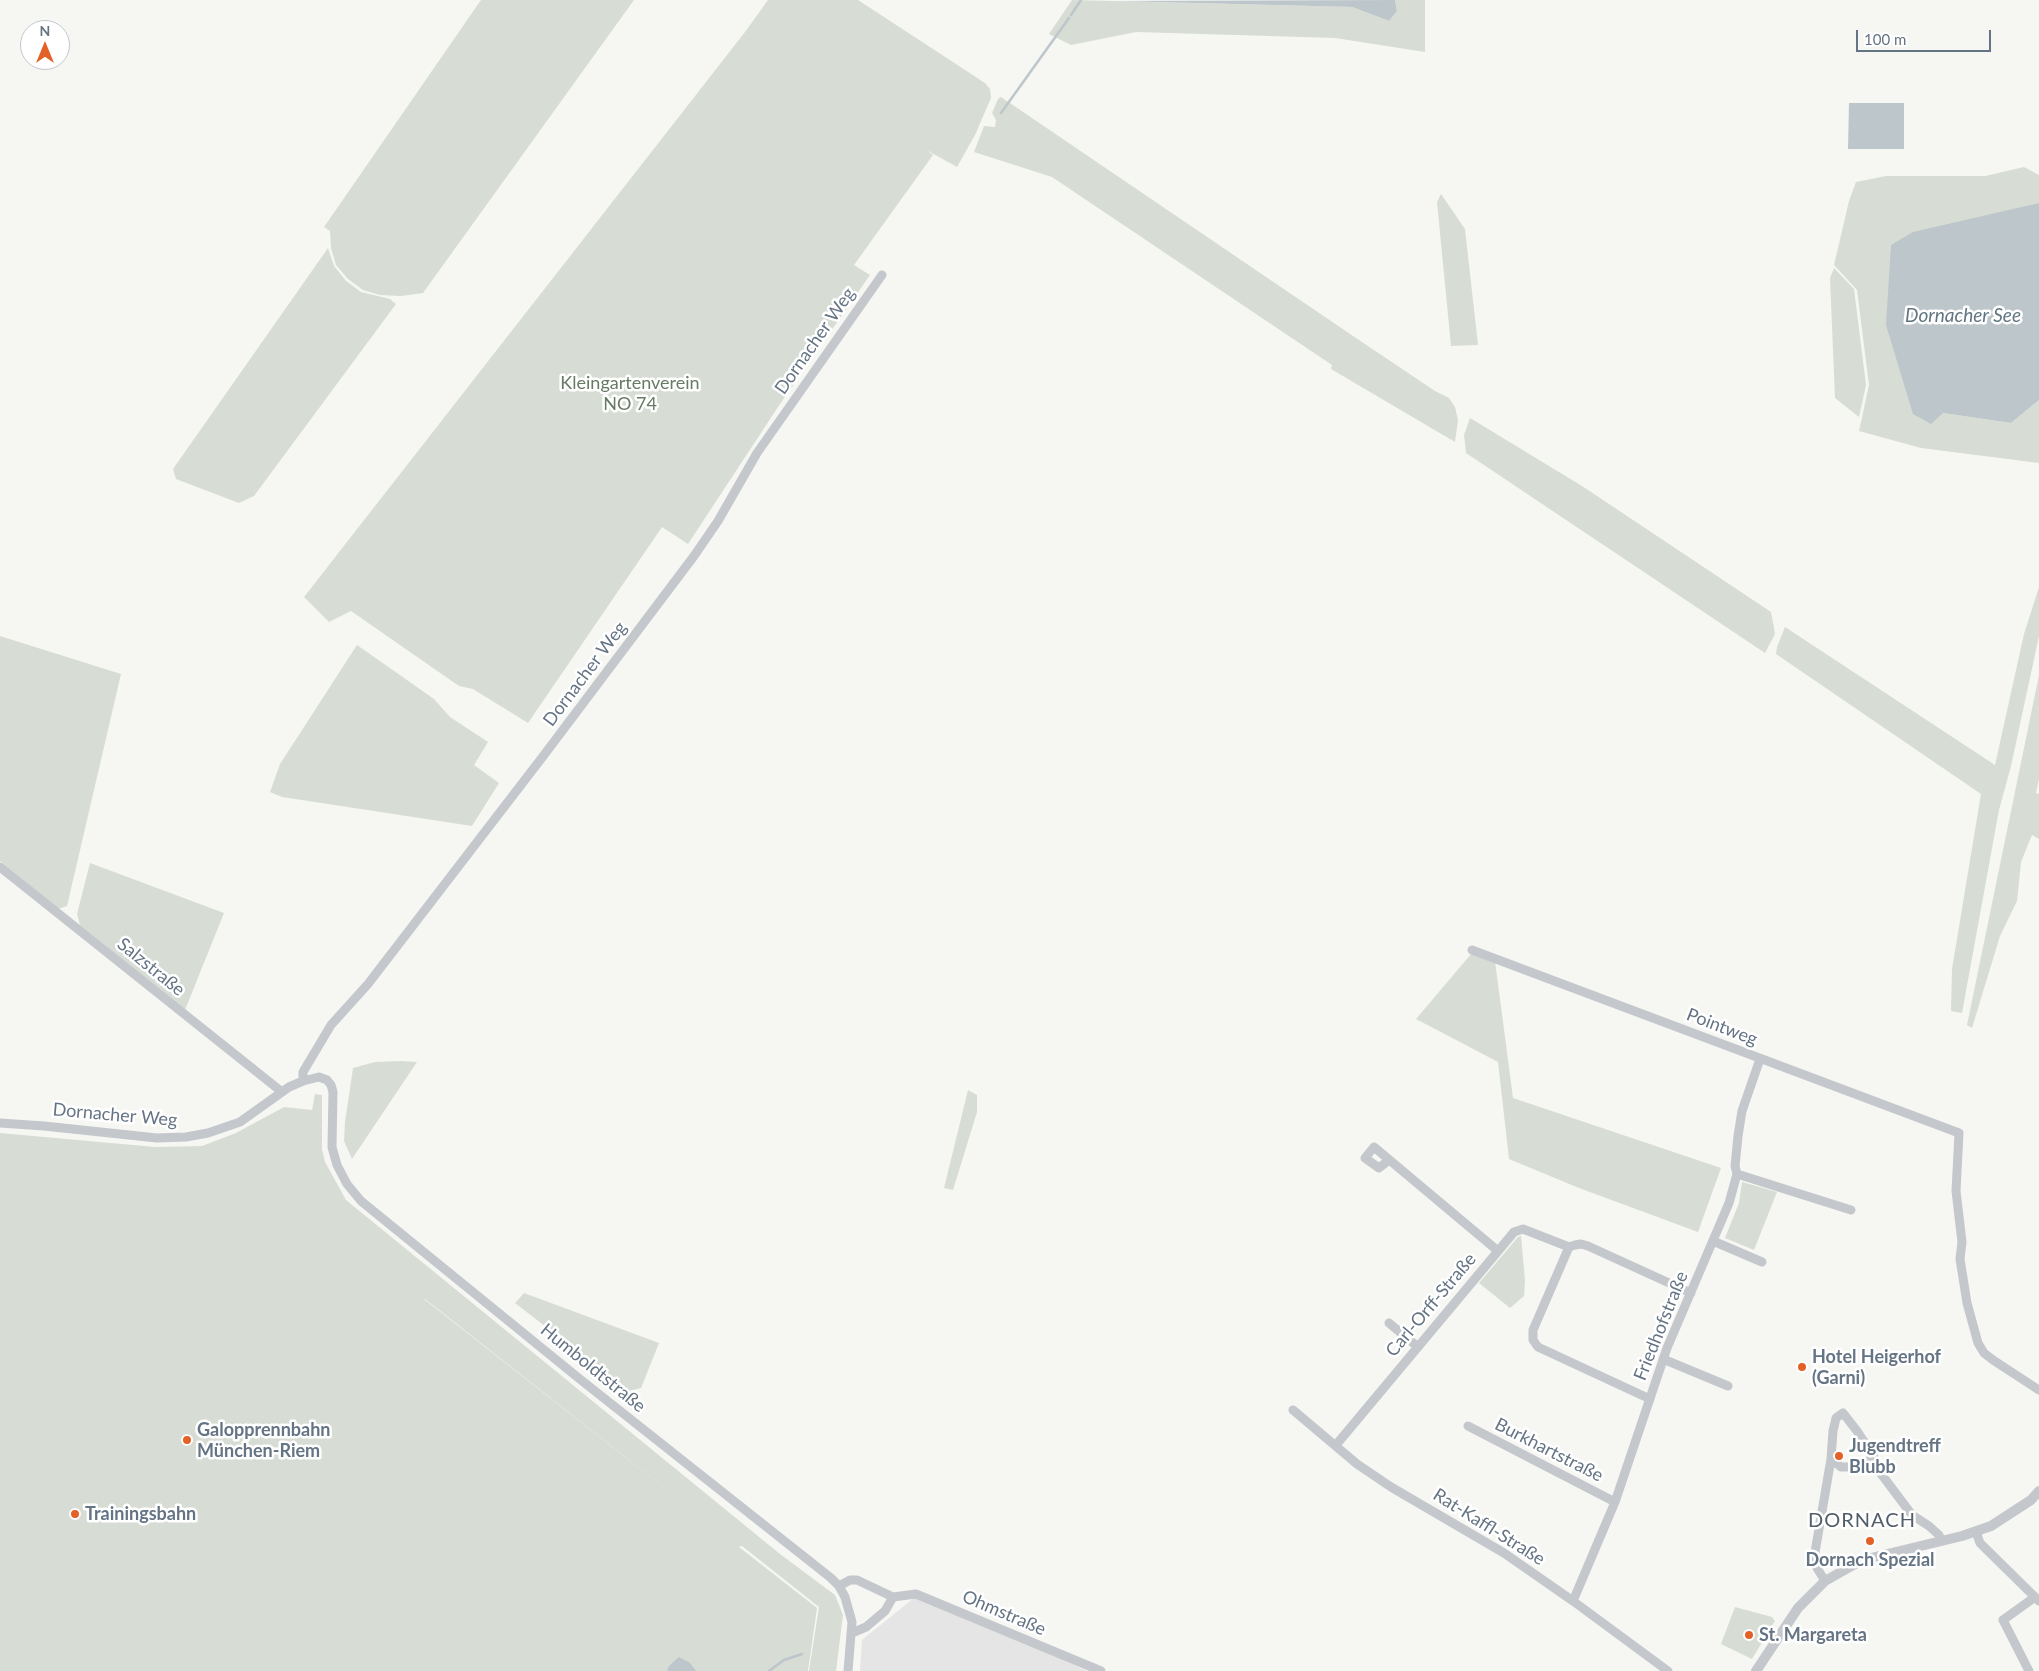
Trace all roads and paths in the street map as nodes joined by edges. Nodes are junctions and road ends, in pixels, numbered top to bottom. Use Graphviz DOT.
graph roads {
  1 [pos="882,275"];
  2 [pos="0,867"];
  3 [pos="1472,950"];
  4 [pos="1760,1059"];
  5 [pos="327,1080"];
  6 [pos="303,1081"];
  7 [pos="282,1092"];
  8 [pos="0,1123"];
  9 [pos="1390,1160"];
  10 [pos="1737,1174"];
  11 [pos="1851,1210"];
  12 [pos="1713,1241"];
  13 [pos="1569,1247"];
  14 [pos="1498,1251"];
  15 [pos="1762,1262"];
  16 [pos="1691,1293"];
  17 [pos="1389,1323"];
  18 [pos="1418,1347"];
  19 [pos="1663,1359"];
  20 [pos="1728,1386"];
  21 [pos="2039,1390"];
  22 [pos="1650,1399"];
  23 [pos="1293,1410"];
  24 [pos="1468,1426"];
  25 [pos="1336,1444"];
  26 [pos="1874,1457"];
  27 [pos="1831,1459"];
  28 [pos="2039,1491"];
  29 [pos="1615,1502"];
  30 [pos="1976,1532"];
  31 [pos="1941,1541"];
  32 [pos="1825,1581"];
  33 [pos="839,1586"];
  34 [pos="893,1597"];
  35 [pos="2037,1599"];
  36 [pos="1573,1601"];
  37 [pos="852,1633"];
  38 [pos="848,1671"];
  39 [pos="1101,1671"];
  40 [pos="1668,1671"];
  41 [pos="1756,1671"];
  42 [pos="2029,1671"];
  1 -- 6 [label="street, Dornacher Weg"];
  2 -- 7 [label="street, Salzstraße"];
  3 -- 4 [label="street, Pointweg"];
  4 -- 10 [label="street, Friedhofstraße"];
  4 -- 21 [label="street, Pointweg"];
  5 -- 6 [label="street, Dornacher Weg"];
  5 -- 33 [label="street, Humboldtstraße"];
  6 -- 7 [label="street, Dornacher Weg"];
  7 -- 8 [label="street, Dornacher Weg"];
  9 -- 14 [label="street"];
  10 -- 11 [label="street"];
  10 -- 12 [label="street, Friedhofstraße"];
  12 -- 15 [label="street"];
  12 -- 16 [label="street, Friedhofstraße"];
  13 -- 14 [label="street, Carl-Orff-Straße"];
  13 -- 16 [label="street"];
  13 -- 22 [label="street"];
  14 -- 18 [label="street, Carl-Orff-Straße"];
  16 -- 19 [label="street, Friedhofstraße"];
  17 -- 18 [label="street"];
  18 -- 25 [label="street, Carl-Orff-Straße"];
  19 -- 20 [label="street"];
  19 -- 22 [label="street, Friedhofstraße"];
  22 -- 29 [label="street, Friedhofstraße"];
  23 -- 25 [label="street, Rat-Kaffl-Straße"];
  24 -- 29 [label="street, Burkhartstraße"];
  25 -- 36 [label="street, Rat-Kaffl-Straße"];
  26 -- 27 [label="street"];
  26 -- 27 [label="street"];
  26 -- 31 [label="street"];
  27 -- 32 [label="street"];
  28 -- 30 [label="street"];
  29 -- 36 [label="street, Friedhofstraße"];
  30 -- 31 [label="street"];
  30 -- 35 [label="street"];
  31 -- 32 [label="street"];
  32 -- 41 [label="street"];
  33 -- 34 [label="street"];
  33 -- 37 [label="street, Humboldtstraße"];
  34 -- 37 [label="street"];
  34 -- 39 [label="street, Ohmstraße"];
  35 -- 42 [label="street"];
  36 -- 40 [label="street, Rat-Kaffl-Straße"];
  37 -- 38 [label="street, Humboldtstraße"];
}
